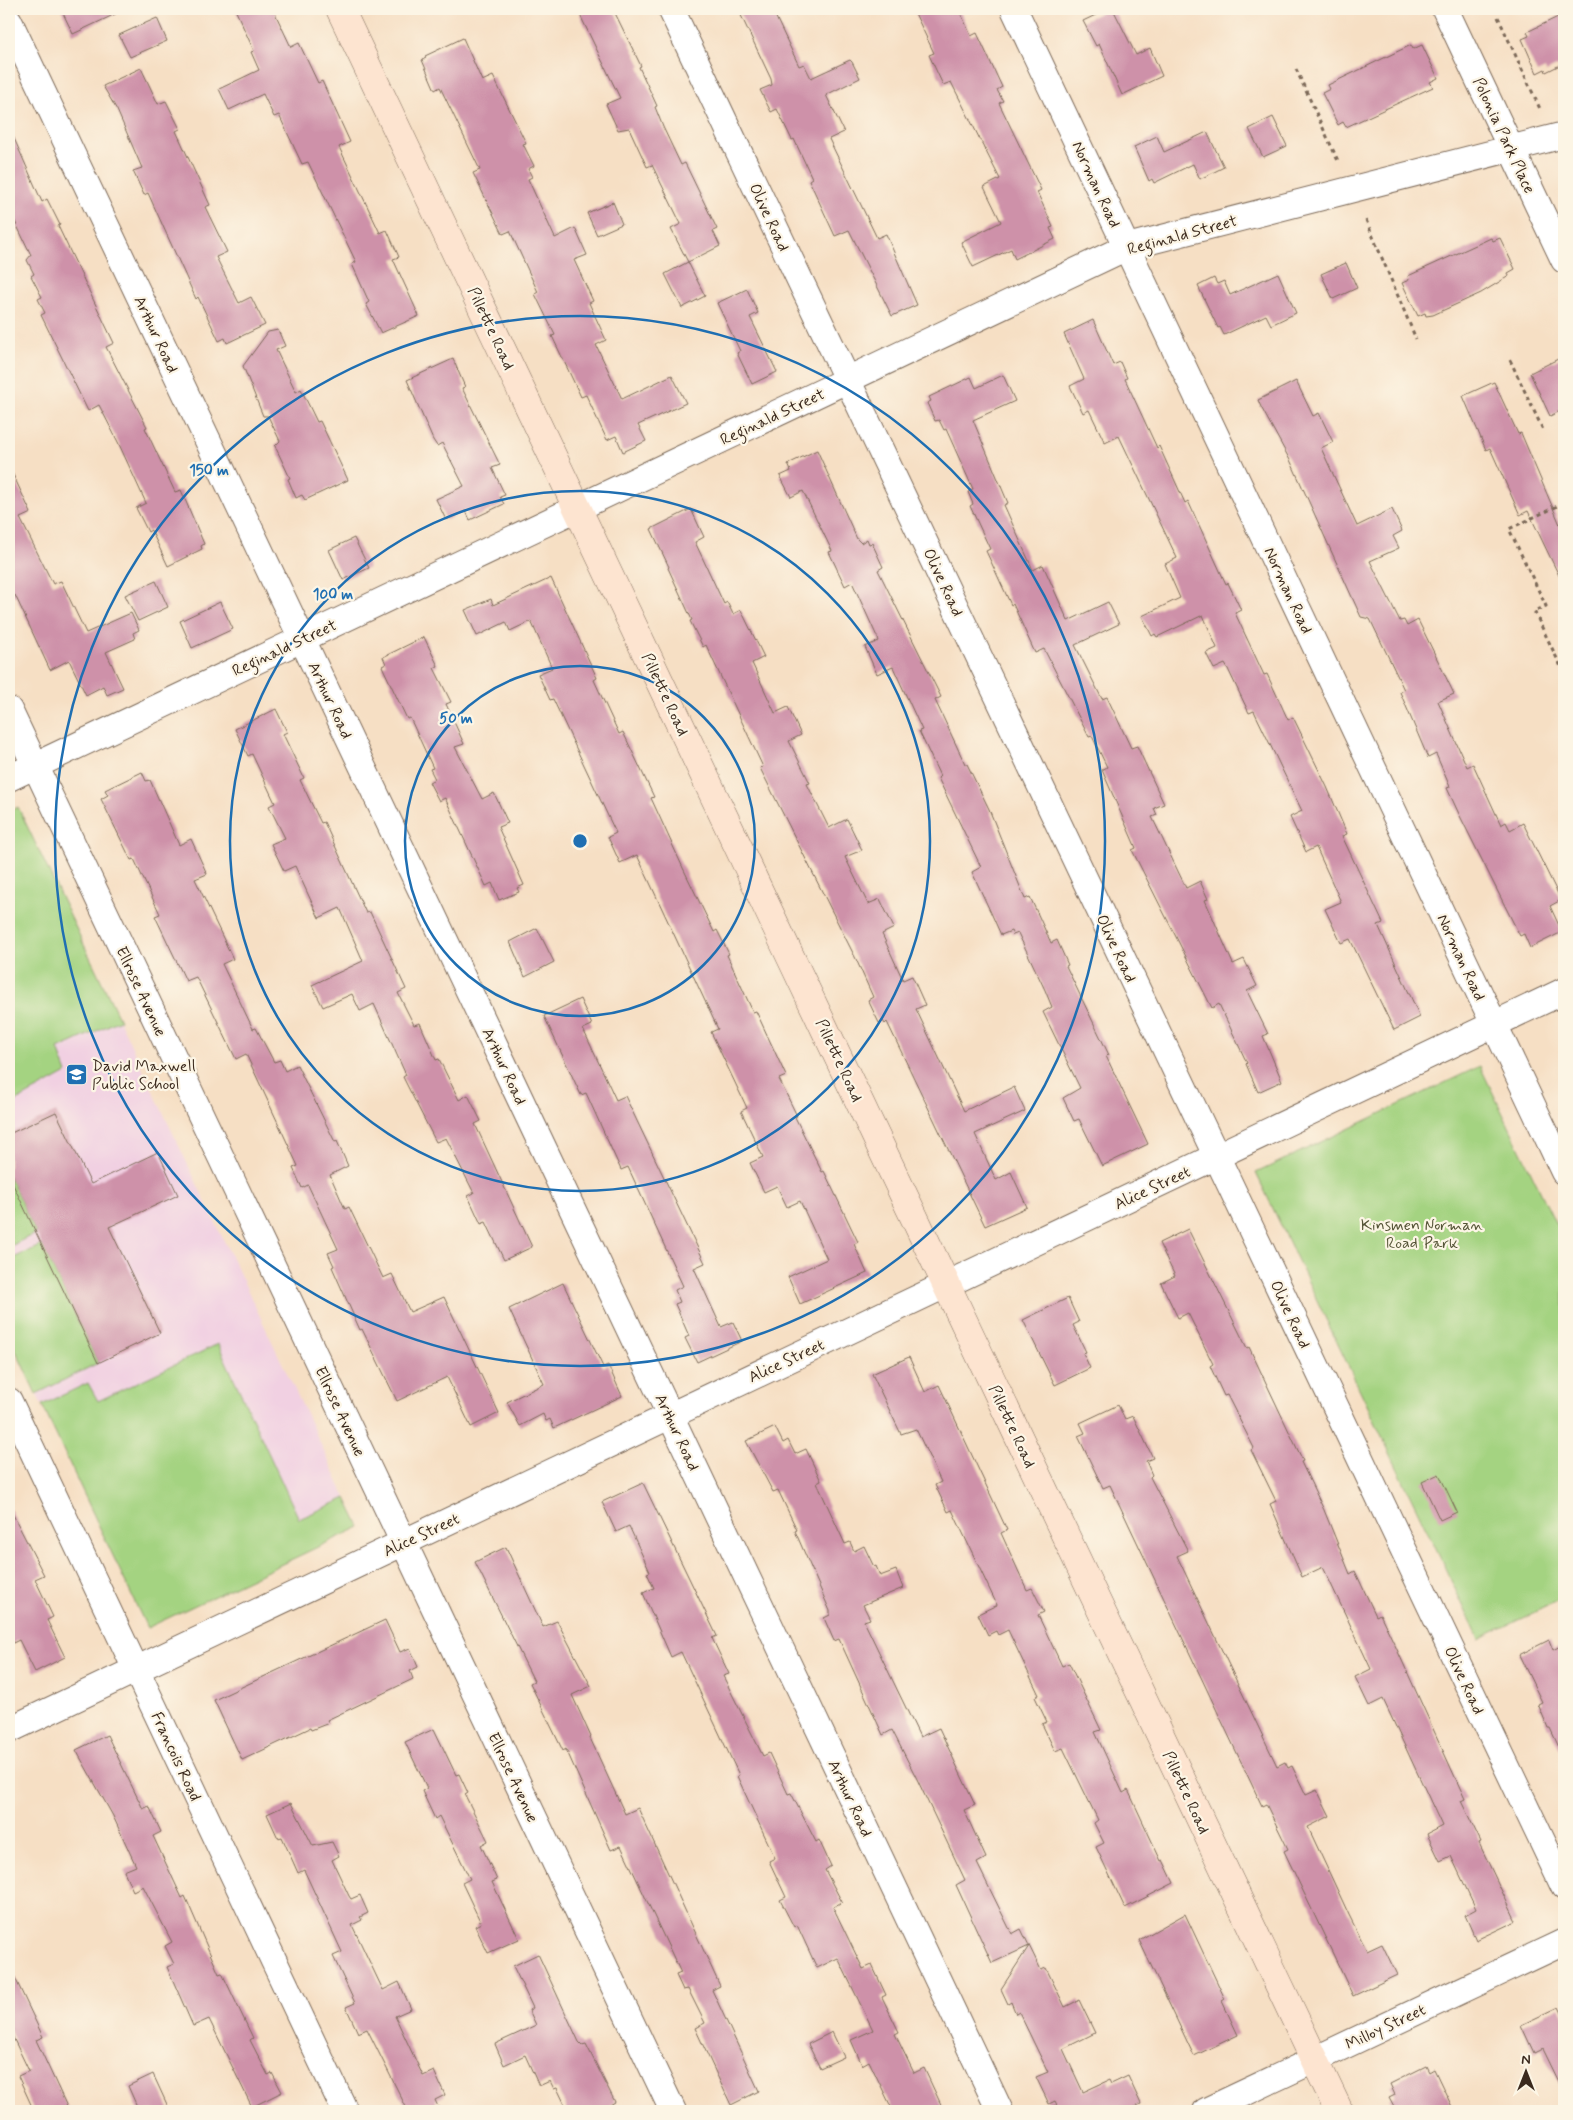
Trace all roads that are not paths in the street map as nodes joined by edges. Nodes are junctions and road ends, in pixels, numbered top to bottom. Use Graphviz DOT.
graph roads {
  1 [pos="340,9"];
  2 [pos="670,9"];
  3 [pos="1014,9"];
  4 [pos="1445,9"];
  5 [pos="9,21"];
  6 [pos="1564,135"];
  7 [pos="1511,148"];
  8 [pos="1127,247"];
  9 [pos="1564,260"];
  10 [pos="847,380"];
  11 [pos="577,508"];
  12 [pos="302,639"];
  13 [pos="9,710"];
  14 [pos="35,766"];
  15 [pos="9,778"];
  16 [pos="1564,990"];
  17 [pos="1494,1024"];
  18 [pos="1216,1156"];
  19 [pos="1564,1172"];
  20 [pos="946,1284"];
  21 [pos="9,1401"];
  22 [pos="670,1416"];
  23 [pos="404,1542"];
  24 [pos="136,1670"];
  25 [pos="9,1730"];
  26 [pos="1564,1887"];
  27 [pos="1564,1942"];
  28 [pos="1315,2060"];
  29 [pos="345,2111"];
  30 [pos="673,2111"];
  31 [pos="1000,2111"];
  32 [pos="1206,2111"];
  33 [pos="1339,2111"];
  1 -- 11 [label="street, Pillette Road"];
  2 -- 10 [label="street, Olive Road"];
  3 -- 8 [label="street, Norman Road"];
  4 -- 7 [label="street, Polonia Park Place"];
  5 -- 12 [label="street, Arthur Road"];
  6 -- 7 [label="street, Reginald Street"];
  7 -- 8 [label="street, Reginald Street"];
  7 -- 9 [label="street, Polonia Park Place"];
  8 -- 10 [label="street, Reginald Street"];
  8 -- 17 [label="street, Norman Road"];
  10 -- 11 [label="street, Reginald Street"];
  10 -- 18 [label="street, Olive Road"];
  11 -- 12 [label="street, Reginald Street"];
  11 -- 20 [label="street, Pillette Road"];
  12 -- 14 [label="street, Reginald Street"];
  12 -- 22 [label="street, Arthur Road"];
  13 -- 14 [label="street, Ellrose Avenue"];
  14 -- 15 [label="street, Reginald Street"];
  14 -- 23 [label="street, Ellrose Avenue"];
  16 -- 17 [label="street, Alice Street"];
  17 -- 18 [label="street, Alice Street"];
  17 -- 19 [label="street, Norman Road"];
  18 -- 20 [label="street, Alice Street"];
  18 -- 26 [label="street, Olive Road"];
  20 -- 22 [label="street, Alice Street"];
  20 -- 28 [label="street, Pillette Road"];
  21 -- 24 [label="street, Francois Road"];
  22 -- 23 [label="street, Alice Street"];
  22 -- 31 [label="street, Arthur Road"];
  23 -- 24 [label="street, Alice Street"];
  23 -- 30 [label="street, Ellrose Avenue"];
  24 -- 25 [label="street, Alice Street"];
  24 -- 29 [label="street, Francois Road"];
  27 -- 28 [label="street, Milloy Street"];
  28 -- 32 [label="street, Milloy Street"];
  28 -- 33 [label="street, Pillette Road"];
}
